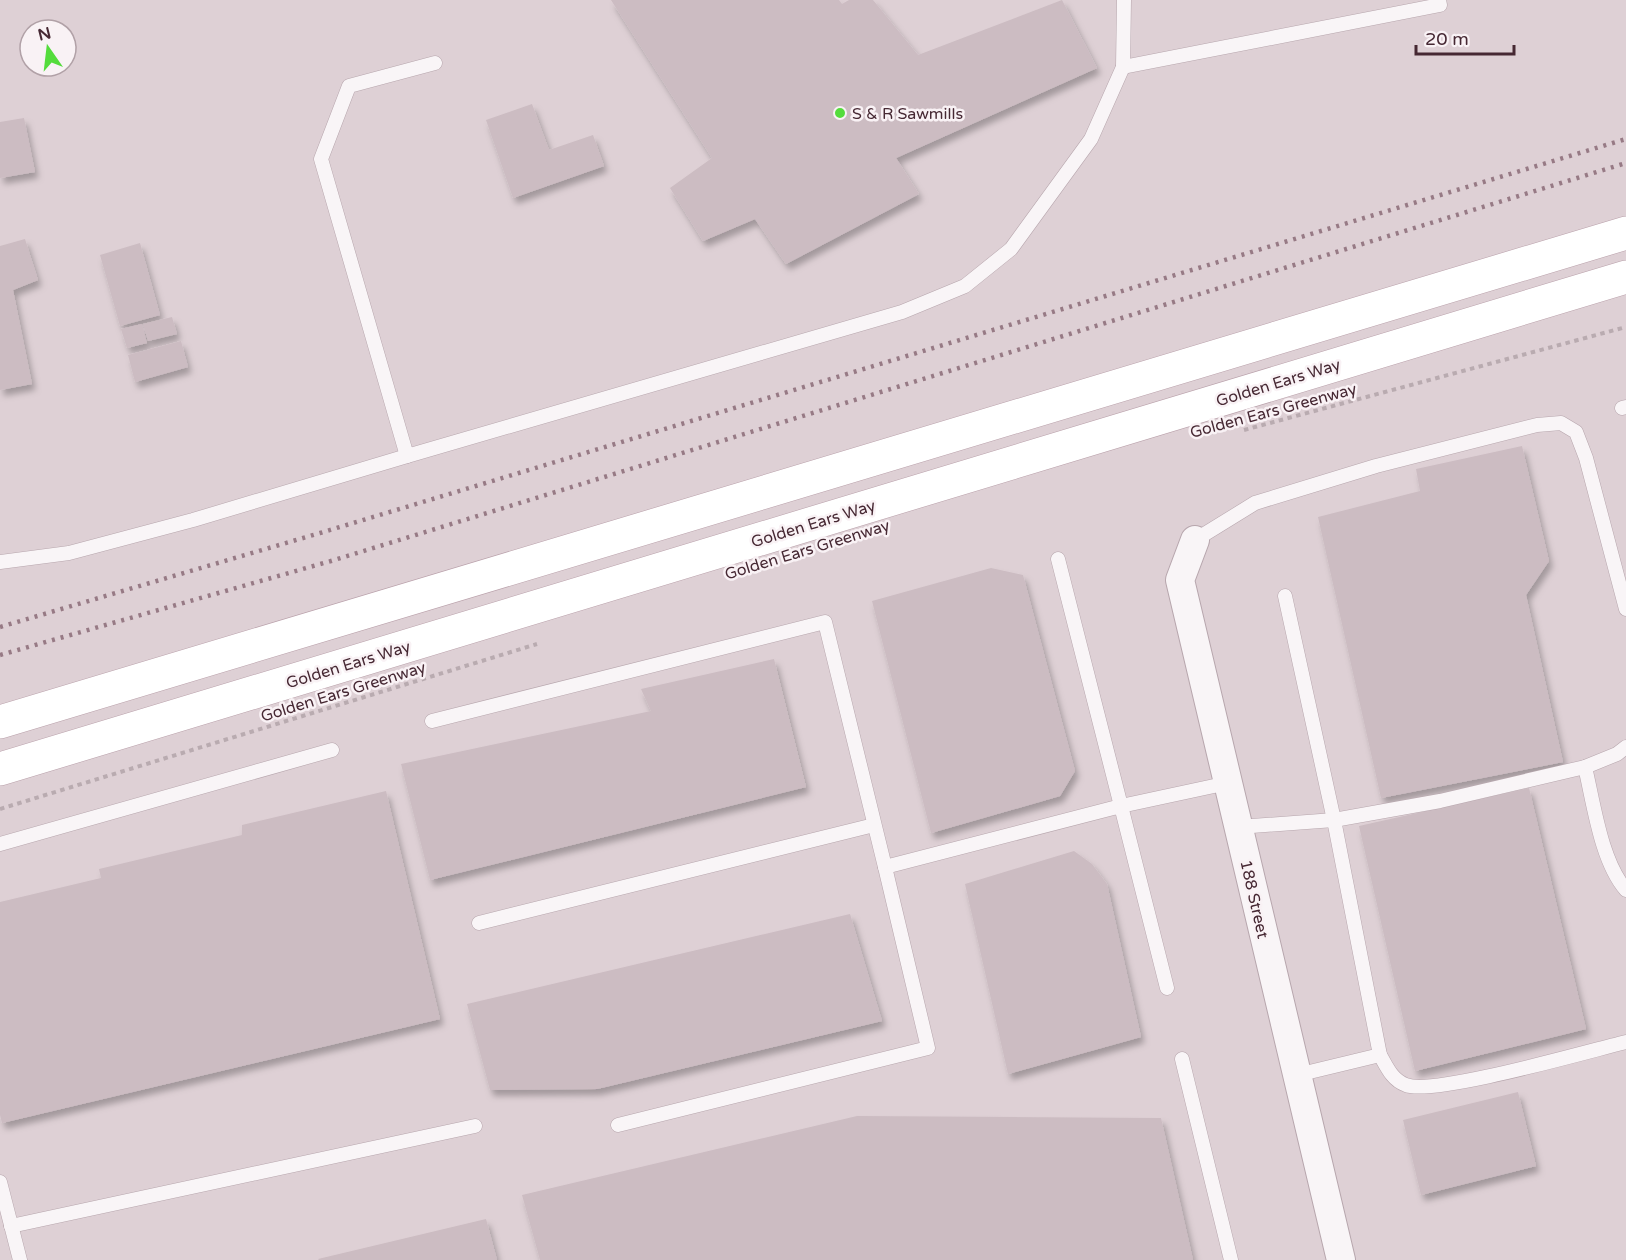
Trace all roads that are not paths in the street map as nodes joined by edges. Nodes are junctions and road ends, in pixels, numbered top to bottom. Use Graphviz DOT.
graph roads {
  1 [pos="1124,0"];
  2 [pos="1439,0"];
  3 [pos="435,63"];
  4 [pos="1123,67"];
  5 [pos="1626,233"];
  6 [pos="1626,277"];
  7 [pos="407,456"];
  8 [pos="1195,540"];
  9 [pos="1058,559"];
  10 [pos="0,562"];
  11 [pos="1285,596"];
  12 [pos="1626,609"];
  13 [pos="0,722"];
  14 [pos="432,722"];
  15 [pos="1626,747"];
  16 [pos="332,750"];
  17 [pos="1585,767"];
  18 [pos="0,769"];
  19 [pos="1228,783"];
  20 [pos="1121,806"];
  21 [pos="1334,820"];
  22 [pos="874,825"];
  23 [pos="1238,827"];
  24 [pos="0,844"];
  25 [pos="885,867"];
  26 [pos="1626,890"];
  27 [pos="479,923"];
  28 [pos="1167,988"];
  29 [pos="1626,1042"];
  30 [pos="1380,1055"];
  31 [pos="1182,1059"];
  32 [pos="1297,1075"];
  33 [pos="618,1125"];
  34 [pos="475,1126"];
  35 [pos="0,1182"];
  36 [pos="11,1226"];
  37 [pos="20,1260"];
  38 [pos="1231,1260"];
  39 [pos="1341,1260"];
  1 -- 4 [label="lane"];
  2 -- 4 [label="lane"];
  3 -- 7 [label="lane"];
  4 -- 7 [label="lane"];
  5 -- 13 [label="main road"];
  6 -- 18 [label="main road, Golden Ears Way"];
  7 -- 10 [label="lane"];
  8 -- 12 [label="lane"];
  8 -- 19 [label="street, 188 Street"];
  9 -- 20 [label="lane"];
  11 -- 21 [label="lane"];
  14 -- 22 [label="lane"];
  15 -- 17 [label="lane"];
  16 -- 24 [label="lane"];
  17 -- 21 [label="lane"];
  17 -- 26 [label="lane"];
  19 -- 20 [label="lane"];
  19 -- 23 [label="street, 188 Street"];
  20 -- 25 [label="lane"];
  20 -- 28 [label="lane"];
  21 -- 23 [label="lane"];
  21 -- 30 [label="lane"];
  22 -- 25 [label="lane"];
  22 -- 27 [label="lane"];
  23 -- 32 [label="street, 188 Street"];
  25 -- 33 [label="lane"];
  29 -- 30 [label="lane"];
  30 -- 32 [label="lane"];
  31 -- 38 [label="lane"];
  32 -- 39 [label="street, 188 Street"];
  34 -- 36 [label="lane"];
  35 -- 36 [label="lane"];
  36 -- 37 [label="lane"];
}
